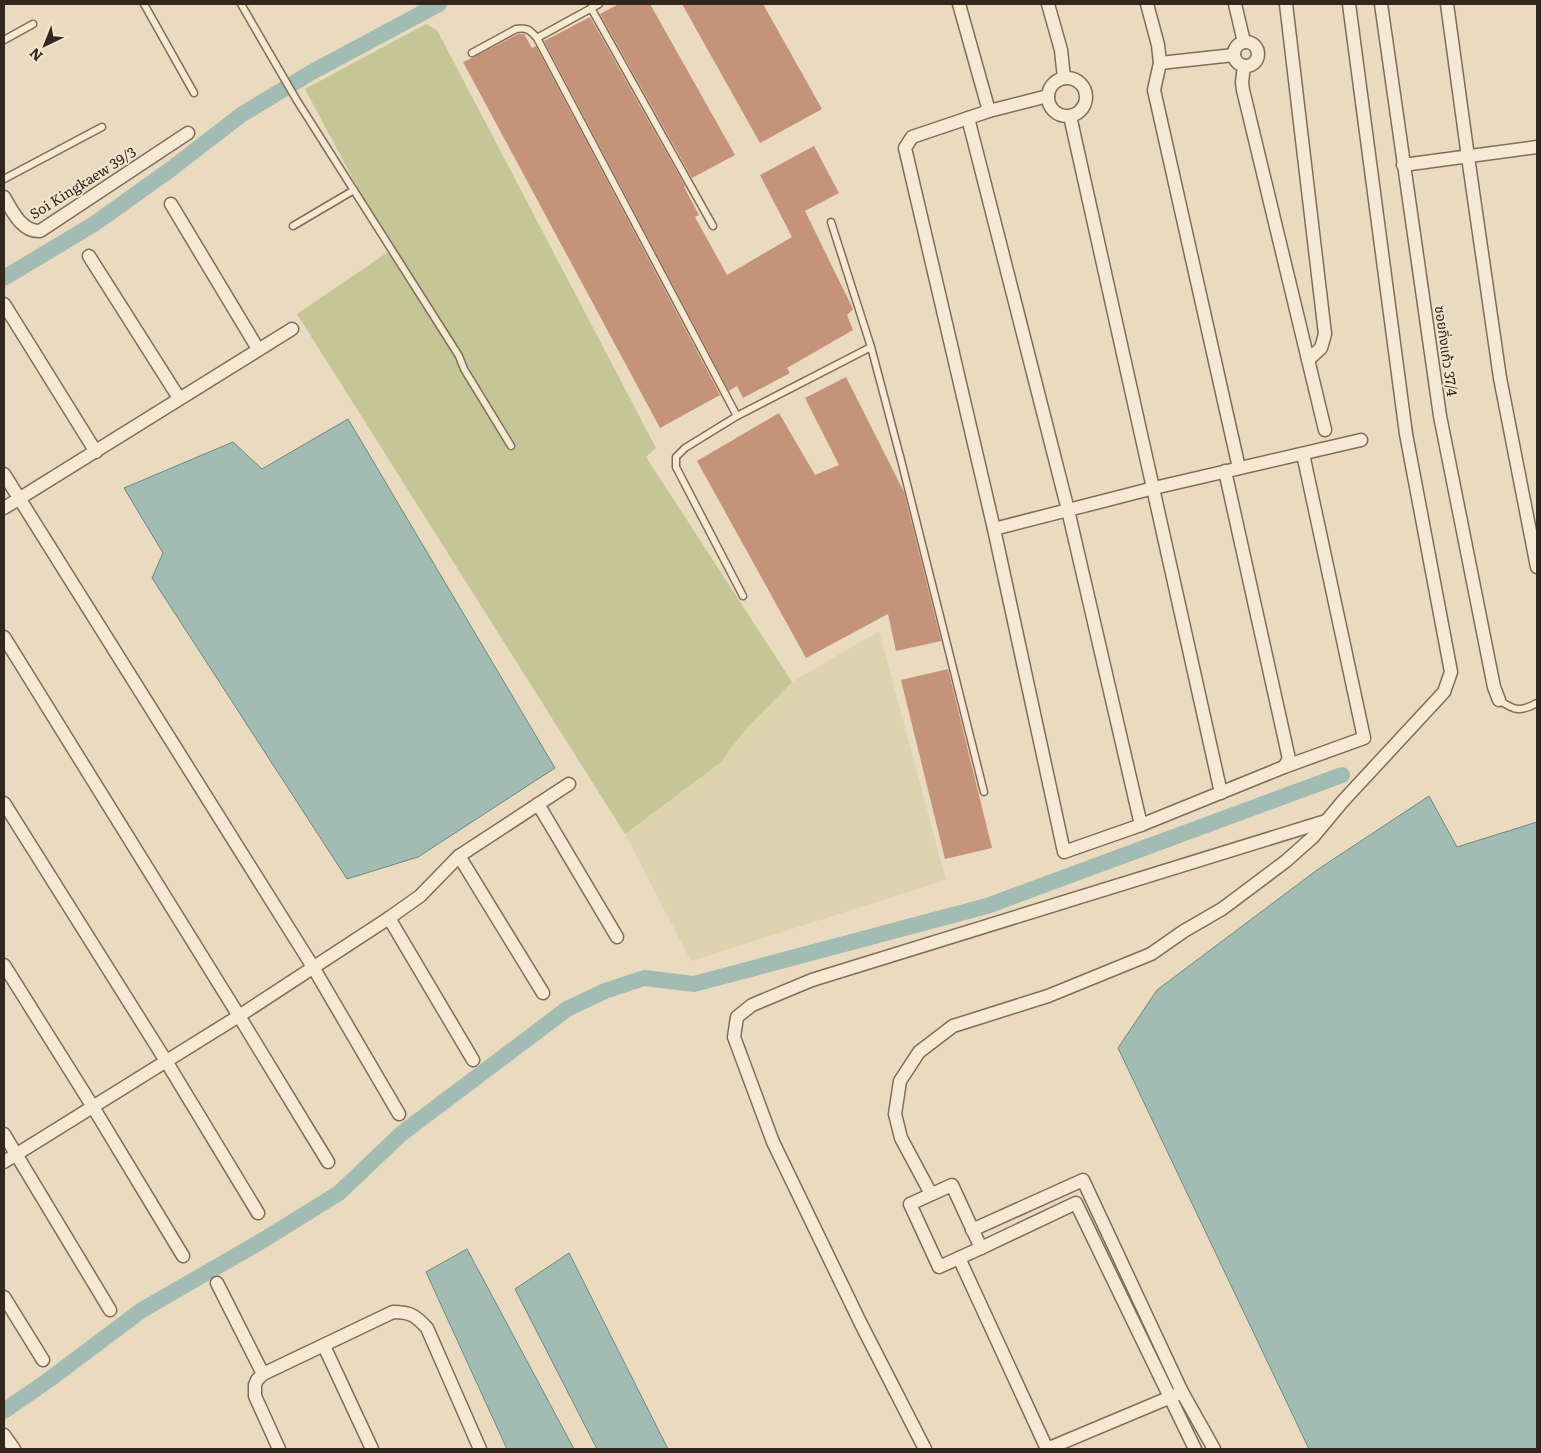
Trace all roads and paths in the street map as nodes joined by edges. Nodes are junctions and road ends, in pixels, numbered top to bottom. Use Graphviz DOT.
graph roads {
  1 [pos="144,4"];
  2 [pos="240,4"];
  3 [pos="599,4"];
  4 [pos="959,4"];
  5 [pos="1048,4"];
  6 [pos="1147,4"];
  7 [pos="1235,4"];
  8 [pos="1286,4"];
  9 [pos="1349,4"];
  10 [pos="1381,4"];
  11 [pos="1447,4"];
  12 [pos="591,8"];
  13 [pos="33,24"];
  14 [pos="537,38"];
  15 [pos="4,40"];
  16 [pos="1244,42"];
  17 [pos="472,53"];
  18 [pos="1234,55"];
  19 [pos="1160,63"];
  20 [pos="1244,66"];
  21 [pos="1064,78"];
  22 [pos="194,93"];
  23 [pos="1048,96"];
  24 [pos="989,111"];
  25 [pos="1070,116"];
  26 [pos="968,118"];
  27 [pos="102,127"];
  28 [pos="188,133"];
  29 [pos="1537,147"];
  30 [pos="1468,157"];
  31 [pos="1403,165"];
  32 [pos="4,179"];
  33 [pos="354,190"];
  34 [pos="4,197"];
  35 [pos="171,204"];
  36 [pos="831,222"];
  37 [pos="293,226"];
  38 [pos="713,226"];
  39 [pos="89,256"];
  40 [pos="4,304"];
  41 [pos="292,329"];
  42 [pos="871,348"];
  43 [pos="258,349"];
  44 [pos="1308,360"];
  45 [pos="179,398"];
  46 [pos="737,416"];
  47 [pos="1325,430"];
  48 [pos="1361,440"];
  49 [pos="511,446"];
  50 [pos="96,452"];
  51 [pos="1303,454"];
  52 [pos="1239,468"];
  53 [pos="1225,471"];
  54 [pos="4,474"];
  55 [pos="1154,488"];
  56 [pos="19,499"];
  57 [pos="4,508"];
  58 [pos="1068,510"];
  59 [pos="994,529"];
  60 [pos="1537,567"];
  61 [pos="743,596"];
  62 [pos="4,637"];
  63 [pos="1499,700"];
  64 [pos="1537,703"];
  65 [pos="1284,767"];
  66 [pos="569,784"];
  67 [pos="984,792"];
  68 [pos="1221,793"];
  69 [pos="4,803"];
  70 [pos="538,804"];
  71 [pos="1327,821"];
  72 [pos="1141,825"];
  73 [pos="459,856"];
  74 [pos="389,918"];
  75 [pos="617,936"];
  76 [pos="4,966"];
  77 [pos="313,967"];
  78 [pos="543,993"];
  79 [pos="239,1016"];
  80 [pos="473,1060"];
  81 [pos="166,1061"];
  82 [pos="93,1107"];
  83 [pos="399,1114"];
  84 [pos="4,1134"];
  85 [pos="16,1154"];
  86 [pos="4,1162"];
  87 [pos="328,1162"];
  88 [pos="931,1194"];
  89 [pos="1096,1207"];
  90 [pos="1080,1211"];
  91 [pos="258,1213"];
  92 [pos="972,1230"];
  93 [pos="981,1248"];
  94 [pos="182,1256"];
  95 [pos="960,1258"];
  96 [pos="217,1283"];
  97 [pos="4,1298"];
  98 [pos="110,1310"];
  99 [pos="324,1346"];
  100 [pos="43,1360"];
  101 [pos="263,1374"];
  102 [pos="1176,1395"];
  103 [pos="4,1435"];
  104 [pos="14,1449"];
  105 [pos="279,1449"];
  106 [pos="372,1449"];
  107 [pos="480,1449"];
  108 [pos="925,1449"];
  109 [pos="1047,1449"];
  110 [pos="1195,1449"];
  111 [pos="1214,1449"];
  1 -- 22 [label="lane"];
  2 -- 33 [label="lane"];
  3 -- 12 [label="lane"];
  4 -- 24 [label="street"];
  5 -- 21 [label="street"];
  6 -- 19 [label="street"];
  7 -- 16 [label="street"];
  8 -- 44 [label="street"];
  9 -- 71 [label="street"];
  10 -- 31 [label="street, ซอยกิ่งแก้ว 37/4"];
  11 -- 30 [label="street"];
  12 -- 14 [label="lane"];
  12 -- 38 [label="lane"];
  13 -- 15 [label="lane"];
  14 -- 17 [label="lane"];
  14 -- 46 [label="lane"];
  16 -- 18 [label="street"];
  16 -- 20 [label="street"];
  18 -- 19 [label="street"];
  18 -- 20 [label="street"];
  19 -- 52 [label="street"];
  20 -- 44 [label="street"];
  21 -- 23 [label="street"];
  21 -- 25 [label="street"];
  23 -- 24 [label="street"];
  23 -- 25 [label="street"];
  24 -- 26 [label="street"];
  25 -- 55 [label="street"];
  26 -- 58 [label="street"];
  26 -- 59 [label="street"];
  27 -- 32 [label="lane"];
  28 -- 34 [label="street, Soi Kingkaew 39/3"];
  29 -- 30 [label="street"];
  30 -- 31 [label="street"];
  30 -- 60 [label="street"];
  31 -- 63 [label="street, ซอยกิ่งแก้ว 37/4"];
  33 -- 37 [label="lane"];
  33 -- 49 [label="lane"];
  35 -- 43 [label="street"];
  36 -- 42 [label="lane"];
  39 -- 45 [label="street"];
  40 -- 50 [label="street"];
  41 -- 43 [label="street"];
  42 -- 46 [label="lane"];
  42 -- 67 [label="lane"];
  43 -- 45 [label="street"];
  44 -- 47 [label="street"];
  45 -- 50 [label="street"];
  46 -- 61 [label="lane"];
  48 -- 51 [label="street"];
  50 -- 56 [label="street"];
  51 -- 52 [label="street"];
  51 -- 65 [label="street"];
  52 -- 53 [label="street"];
  53 -- 55 [label="street"];
  53 -- 65 [label="street"];
  54 -- 56 [label="street"];
  55 -- 58 [label="street"];
  55 -- 68 [label="street"];
  56 -- 57 [label="street"];
  56 -- 77 [label="street"];
  58 -- 59 [label="street"];
  58 -- 72 [label="street"];
  59 -- 72 [label="street"];
  62 -- 79 [label="street"];
  63 -- 64 [label="lane"];
  65 -- 68 [label="street"];
  66 -- 70 [label="street"];
  68 -- 72 [label="street"];
  69 -- 81 [label="street"];
  70 -- 73 [label="street"];
  70 -- 75 [label="street"];
  71 -- 88 [label="street"];
  71 -- 108 [label="street"];
  73 -- 74 [label="street"];
  73 -- 78 [label="street"];
  74 -- 77 [label="street"];
  74 -- 80 [label="street"];
  76 -- 82 [label="street"];
  77 -- 79 [label="street"];
  77 -- 83 [label="street"];
  79 -- 81 [label="street"];
  79 -- 87 [label="street"];
  81 -- 82 [label="street"];
  81 -- 91 [label="street"];
  82 -- 85 [label="street"];
  82 -- 94 [label="street"];
  84 -- 85 [label="street"];
  85 -- 86 [label="street"];
  85 -- 98 [label="street"];
  88 -- 92 [label="street"];
  88 -- 95 [label="street"];
  89 -- 90 [label="street"];
  89 -- 92 [label="street"];
  89 -- 102 [label="street"];
  90 -- 93 [label="street"];
  90 -- 102 [label="street"];
  92 -- 93 [label="street"];
  93 -- 95 [label="street"];
  95 -- 109 [label="street"];
  96 -- 101 [label="street"];
  97 -- 100 [label="street"];
  99 -- 101 [label="street"];
  99 -- 106 [label="street"];
  99 -- 107 [label="street"];
  101 -- 105 [label="street"];
  102 -- 109 [label="street"];
  102 -- 110 [label="street"];
  102 -- 111 [label="street"];
  103 -- 104 [label="street"];
}
